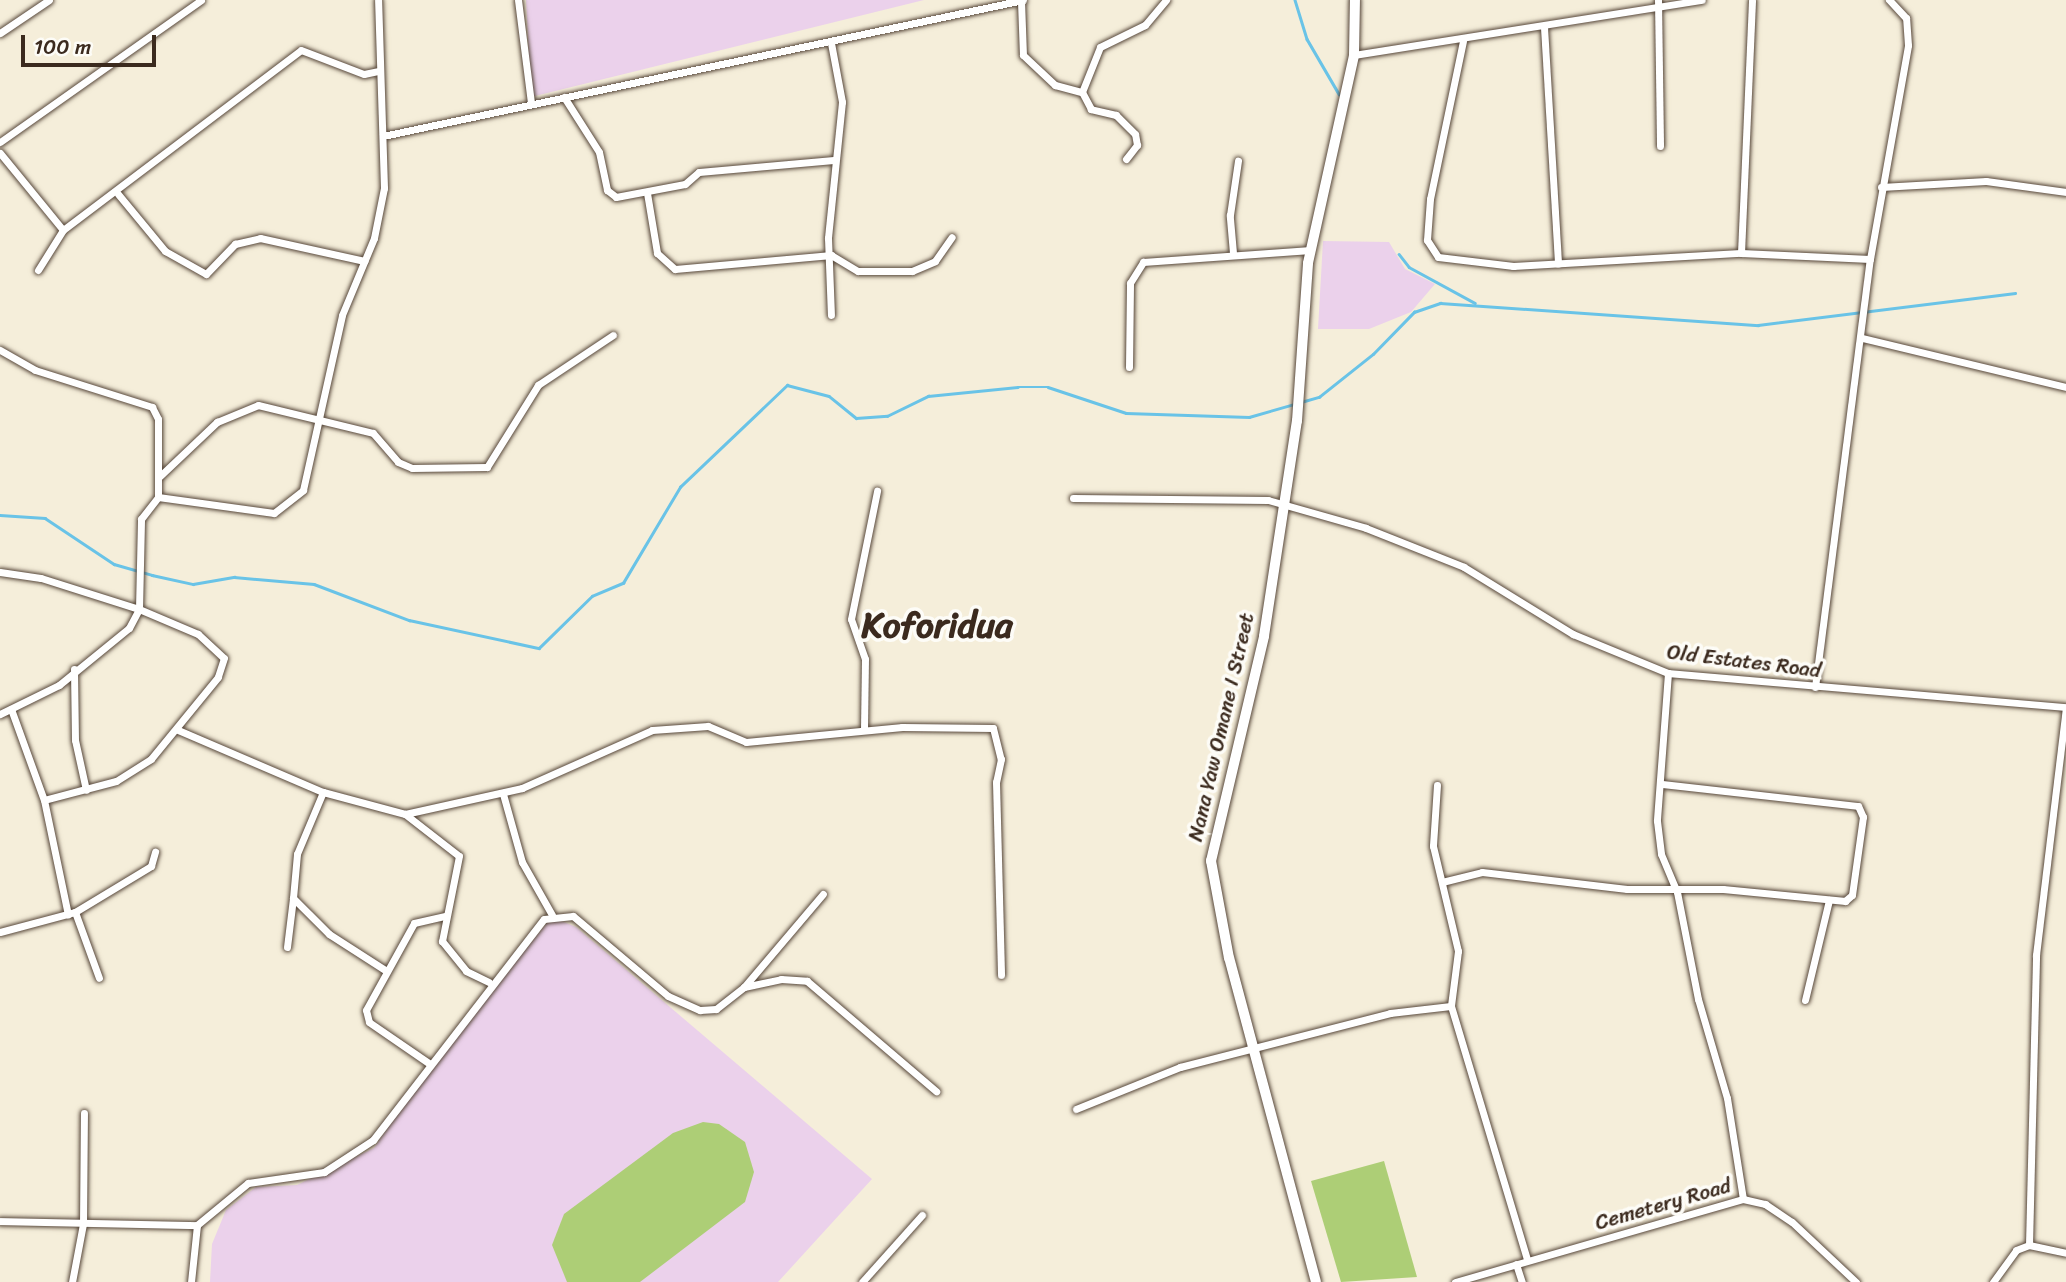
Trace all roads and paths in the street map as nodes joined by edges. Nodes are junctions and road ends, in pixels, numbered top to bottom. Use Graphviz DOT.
graph roads {
  1 [pos="49,0"];
  2 [pos="201,0"];
  3 [pos="378,0"];
  4 [pos="518,0"];
  5 [pos="1022,0"];
  6 [pos="1166,0"];
  7 [pos="1355,0"];
  8 [pos="1658,0"];
  9 [pos="1702,0"];
  10 [pos="1752,0"];
  11 [pos="1889,0"];
  12 [pos="1656,10"];
  13 [pos="1544,27"];
  14 [pos="0,33"];
  15 [pos="1463,41"];
  16 [pos="831,43"];
  17 [pos="1354,55"];
  18 [pos="378,71"];
  19 [pos="1082,92"];
  20 [pos="564,97"];
  21 [pos="531,103"];
  22 [pos="383,136"];
  23 [pos="0,142"];
  24 [pos="1660,146"];
  25 [pos="0,153"];
  26 [pos="1126,159"];
  27 [pos="833,160"];
  28 [pos="1238,161"];
  29 [pos="1881,187"];
  30 [pos="2066,192"];
  31 [pos="647,193"];
  32 [pos="117,194"];
  33 [pos="63,230"];
  34 [pos="952,237"];
  35 [pos="1311,250"];
  36 [pos="1233,253"];
  37 [pos="1741,253"];
  38 [pos="831,255"];
  39 [pos="1870,259"];
  40 [pos="365,261"];
  41 [pos="1558,264"];
  42 [pos="38,270"];
  43 [pos="831,315"];
  44 [pos="613,335"];
  45 [pos="1862,338"];
  46 [pos="0,350"];
  47 [pos="1129,367"];
  48 [pos="2066,387"];
  49 [pos="320,419"];
  50 [pos="160,475"];
  51 [pos="877,491"];
  52 [pos="158,496"];
  53 [pos="1073,498"];
  54 [pos="1285,505"];
  55 [pos="0,572"];
  56 [pos="139,609"];
  57 [pos="74,668"];
  58 [pos="1668,673"];
  59 [pos="1815,687"];
  60 [pos="2066,708"];
  61 [pos="11,709"];
  62 [pos="0,714"];
  63 [pos="178,730"];
  64 [pos="864,730"];
  65 [pos="1661,784"];
  66 [pos="1437,785"];
  67 [pos="86,790"];
  68 [pos="323,792"];
  69 [pos="503,794"];
  70 [pos="44,800"];
  71 [pos="405,814"];
  72 [pos="155,852"];
  73 [pos="1442,882"];
  74 [pos="1677,892"];
  75 [pos="823,894"];
  76 [pos="293,898"];
  77 [pos="1829,900"];
  78 [pos="72,914"];
  79 [pos="552,915"];
  80 [pos="445,916"];
  81 [pos="0,932"];
  82 [pos="287,947"];
  83 [pos="385,970"];
  84 [pos="1001,975"];
  85 [pos="99,978"];
  86 [pos="489,982"];
  87 [pos="744,987"];
  88 [pos="1805,1000"];
  89 [pos="1451,1006"];
  90 [pos="1255,1051"];
  91 [pos="430,1063"];
  92 [pos="936,1091"];
  93 [pos="1076,1109"];
  94 [pos="84,1113"];
  95 [pos="1743,1199"];
  96 [pos="922,1215"];
  97 [pos="0,1221"];
  98 [pos="83,1224"];
  99 [pos="197,1225"];
  100 [pos="2029,1245"];
  101 [pos="2066,1253"];
  102 [pos="1527,1260"];
  103 [pos="1516,1264"];
  104 [pos="72,1282"];
  105 [pos="191,1282"];
  106 [pos="862,1282"];
  107 [pos="1316,1282"];
  108 [pos="1455,1282"];
  109 [pos="1522,1282"];
  110 [pos="1856,1282"];
  111 [pos="1993,1282"];
  1 -- 14 [label="street"];
  2 -- 23 [label="street"];
  3 -- 18 [label="street"];
  4 -- 21 [label="street"];
  5 -- 16 [label="street"];
  5 -- 19 [label="street"];
  6 -- 19 [label="street"];
  7 -- 17 [label="main road"];
  8 -- 12 [label="street"];
  9 -- 12 [label="street"];
  10 -- 37 [label="street"];
  11 -- 29 [label="street"];
  12 -- 13 [label="street"];
  12 -- 24 [label="street"];
  13 -- 15 [label="street"];
  13 -- 41 [label="street"];
  15 -- 17 [label="street"];
  15 -- 41 [label="street"];
  16 -- 20 [label="street"];
  16 -- 27 [label="street"];
  17 -- 35 [label="main road"];
  18 -- 22 [label="street"];
  18 -- 32 [label="street"];
  19 -- 26 [label="street"];
  20 -- 21 [label="street"];
  20 -- 31 [label="street"];
  21 -- 22 [label="street"];
  22 -- 40 [label="street"];
  25 -- 33 [label="street"];
  27 -- 31 [label="street"];
  27 -- 38 [label="street"];
  28 -- 36 [label="street"];
  29 -- 30 [label="street"];
  29 -- 39 [label="street"];
  31 -- 38 [label="street"];
  32 -- 33 [label="street"];
  32 -- 40 [label="street"];
  33 -- 42 [label="street"];
  34 -- 38 [label="street"];
  35 -- 36 [label="street"];
  35 -- 54 [label="main road, Nana Yaw Omane I Street"];
  36 -- 47 [label="street"];
  37 -- 39 [label="street"];
  37 -- 41 [label="street"];
  38 -- 43 [label="street"];
  39 -- 45 [label="street"];
  40 -- 49 [label="street"];
  44 -- 49 [label="street"];
  45 -- 48 [label="street"];
  45 -- 59 [label="street"];
  46 -- 50 [label="street"];
  49 -- 50 [label="street"];
  49 -- 52 [label="street"];
  50 -- 52 [label="street"];
  51 -- 64 [label="street"];
  52 -- 56 [label="street"];
  53 -- 54 [label="street, Old Estates Road"];
  54 -- 58 [label="street, Old Estates Road"];
  54 -- 90 [label="main road, Nana Yaw Omane I Street"];
  55 -- 56 [label="street"];
  56 -- 57 [label="street"];
  56 -- 63 [label="street"];
  57 -- 61 [label="street"];
  57 -- 67 [label="street"];
  58 -- 59 [label="street, Old Estates Road"];
  58 -- 65 [label="street"];
  59 -- 60 [label="street, Old Estates Road"];
  60 -- 100 [label="street"];
  61 -- 62 [label="street"];
  61 -- 70 [label="street"];
  63 -- 67 [label="street"];
  63 -- 68 [label="street"];
  64 -- 69 [label="street"];
  64 -- 84 [label="street"];
  65 -- 74 [label="street"];
  65 -- 77 [label="street"];
  66 -- 73 [label="street"];
  67 -- 70 [label="street"];
  68 -- 71 [label="street"];
  68 -- 76 [label="street"];
  69 -- 71 [label="street"];
  69 -- 79 [label="street"];
  70 -- 78 [label="street"];
  71 -- 80 [label="street"];
  72 -- 78 [label="street"];
  73 -- 74 [label="street"];
  73 -- 89 [label="street"];
  74 -- 77 [label="street"];
  74 -- 95 [label="street"];
  75 -- 87 [label="street"];
  76 -- 82 [label="street"];
  76 -- 83 [label="street"];
  77 -- 88 [label="street"];
  78 -- 81 [label="street"];
  78 -- 85 [label="street"];
  79 -- 86 [label="street"];
  79 -- 87 [label="street"];
  80 -- 83 [label="street"];
  80 -- 86 [label="street"];
  83 -- 91 [label="street"];
  86 -- 91 [label="street"];
  87 -- 92 [label="street"];
  89 -- 90 [label="street"];
  89 -- 102 [label="street"];
  90 -- 93 [label="street"];
  90 -- 107 [label="main road, Nana Yaw Omane I Street"];
  91 -- 99 [label="street"];
  94 -- 98 [label="street"];
  95 -- 102 [label="street, Cemetery Road"];
  95 -- 110 [label="street, Cemetery Road"];
  96 -- 106 [label="street"];
  97 -- 98 [label="street"];
  98 -- 99 [label="street"];
  98 -- 104 [label="street"];
  99 -- 105 [label="street"];
  100 -- 101 [label="street"];
  100 -- 111 [label="street"];
  102 -- 103 [label="street, Cemetery Road"];
  103 -- 108 [label="street, Cemetery Road"];
  103 -- 109 [label="street"];
}
